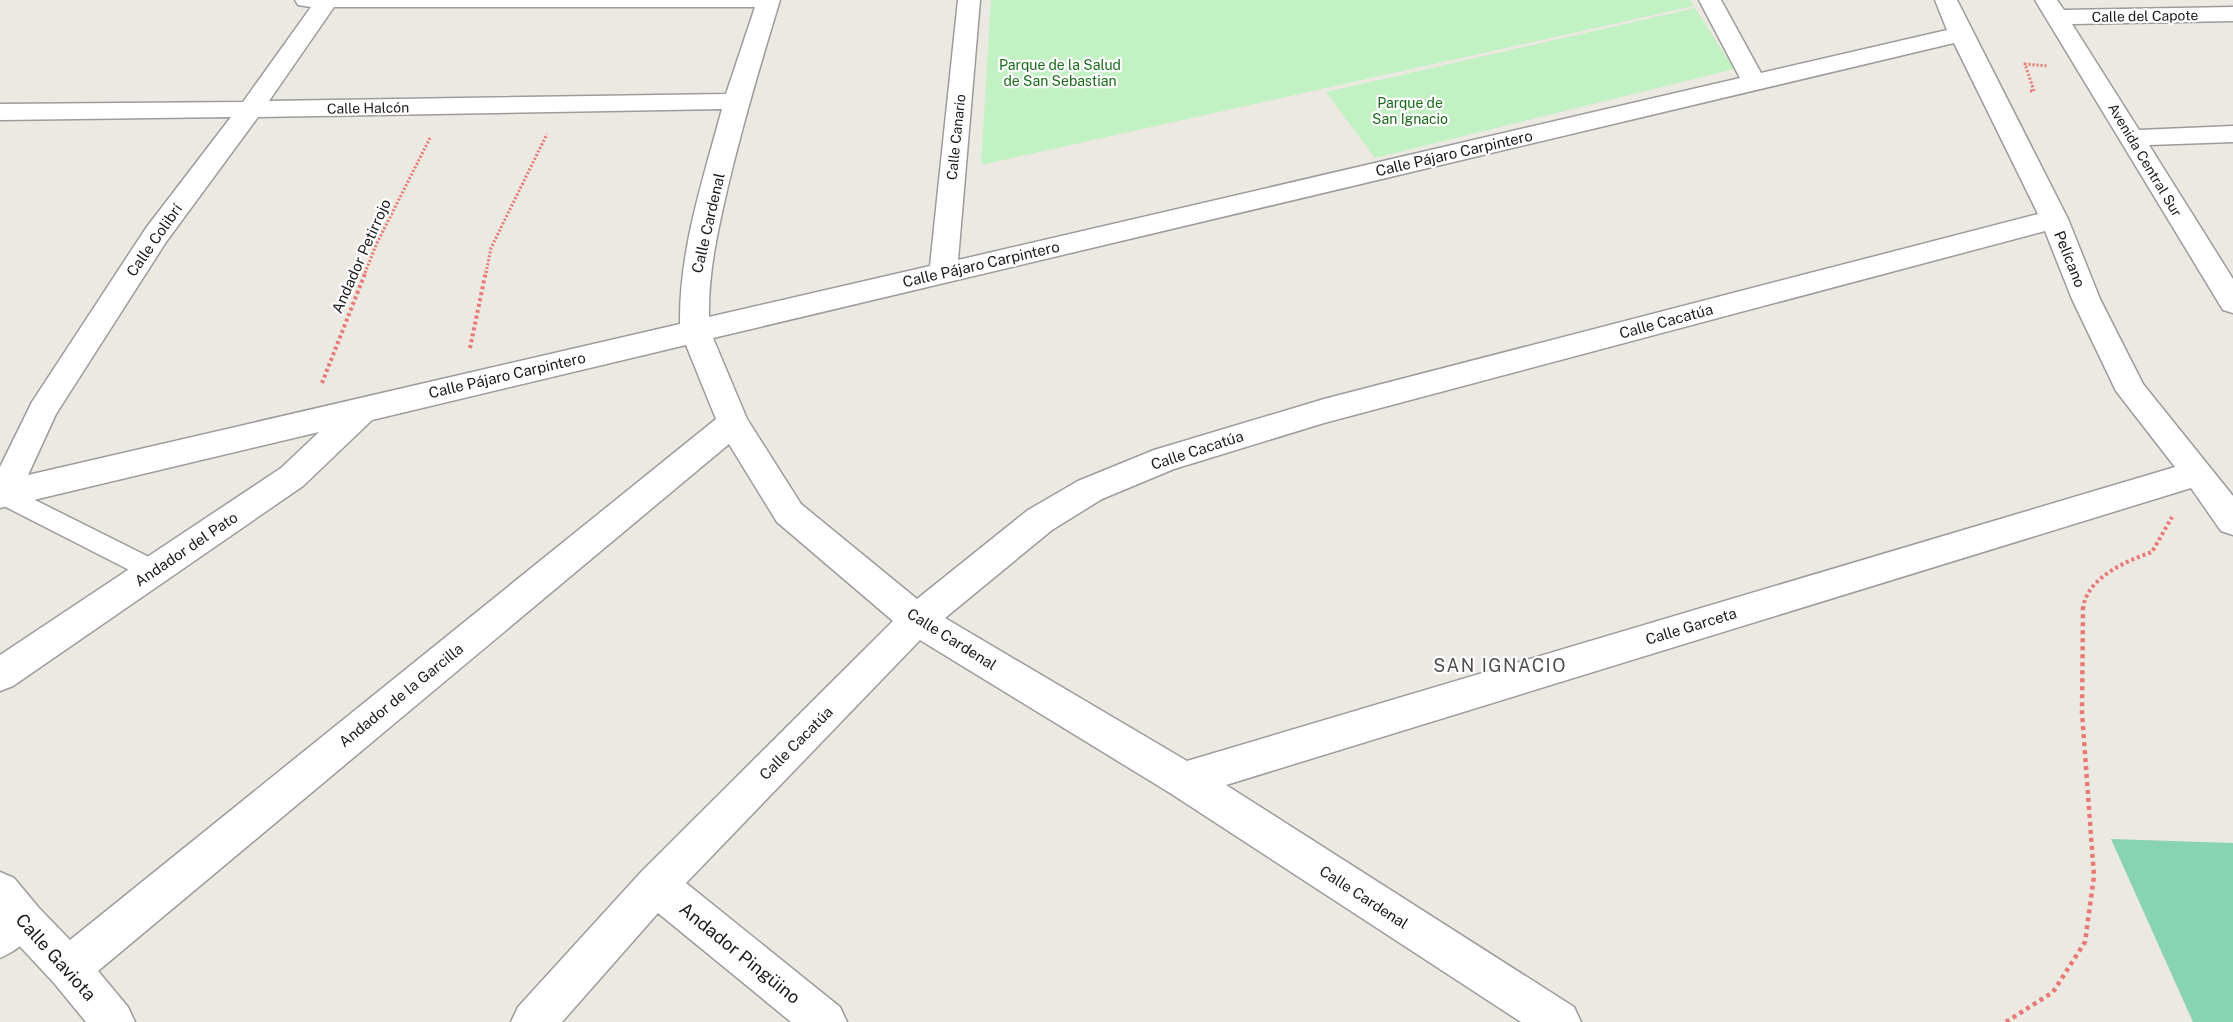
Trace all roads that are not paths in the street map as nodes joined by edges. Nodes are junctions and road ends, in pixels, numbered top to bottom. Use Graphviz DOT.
graph roads {
  1 [pos="305,0"];
  2 [pos="327,0"];
  3 [pos="769,0"];
  4 [pos="969,0"];
  5 [pos="1710,0"];
  6 [pos="1946,0"];
  7 [pos="2052,8"];
  8 [pos="2233,14"];
  9 [pos="1961,34"];
  10 [pos="1754,82"];
  11 [pos="736,101"];
  12 [pos="250,110"];
  13 [pos="0,112"];
  14 [pos="2233,134"];
  15 [pos="2133,138"];
  16 [pos="2054,219"];
  17 [pos="943,273"];
  18 [pos="2229,291"];
  19 [pos="695,331"];
  20 [pos="362,410"];
  21 [pos="733,423"];
  22 [pos="2198,473"];
  23 [pos="1,494"];
  24 [pos="2233,521"];
  25 [pos="154,572"];
  26 [pos="917,620"];
  27 [pos="0,675"];
  28 [pos="1184,780"];
  29 [pos="656,885"];
  30 [pos="8,919"];
  31 [pos="69,968"];
  32 [pos="113,1022"];
  33 [pos="532,1022"];
  34 [pos="825,1022"];
  35 [pos="1559,1022"];
  1 -- 2 [label="street"];
  2 -- 3 [label="street"];
  2 -- 12 [label="street, Calle Colibrí"];
  3 -- 11 [label="street, Calle Cardenal"];
  4 -- 17 [label="street, Calle Canario"];
  5 -- 10 [label="street"];
  6 -- 9 [label="street, Pelícano"];
  7 -- 8 [label="street, Calle del Capote"];
  7 -- 15 [label="street, Avenida Central Sur"];
  9 -- 10 [label="street, Calle Pájaro Carpintero"];
  9 -- 16 [label="street, Pelícano"];
  10 -- 17 [label="street, Calle Pájaro Carpintero"];
  11 -- 12 [label="street, Calle Halcón"];
  11 -- 19 [label="street, Calle Cardenal"];
  12 -- 13 [label="street, Calle Halcón"];
  12 -- 23 [label="street, Calle Colibrí"];
  14 -- 15 [label="street"];
  15 -- 18 [label="street, Avenida Central Sur"];
  16 -- 22 [label="street, Pelícano"];
  16 -- 26 [label="street, Calle Cacatúa"];
  17 -- 19 [label="street, Calle Pájaro Carpintero"];
  19 -- 20 [label="street, Calle Pájaro Carpintero"];
  19 -- 21 [label="street, Calle Cardenal"];
  20 -- 23 [label="street, Calle Pájaro Carpintero"];
  20 -- 25 [label="street, Andador del Pato"];
  21 -- 26 [label="street, Calle Cardenal"];
  21 -- 31 [label="street, Andador de la Garcilla"];
  22 -- 24 [label="street, Pelícano"];
  22 -- 28 [label="street, Calle Garceta"];
  23 -- 25 [label="lane"];
  25 -- 27 [label="street, Andador del Pato"];
  26 -- 28 [label="street, Calle Cardenal"];
  26 -- 29 [label="street, Calle Cacatúa"];
  28 -- 35 [label="street, Calle Cardenal"];
  29 -- 33 [label="street, Calle Cacatúa"];
  29 -- 34 [label="street, Andador Pingüino"];
  30 -- 31 [label="street, Calle Gaviota"];
  31 -- 32 [label="street, Calle Gaviota"];
}
